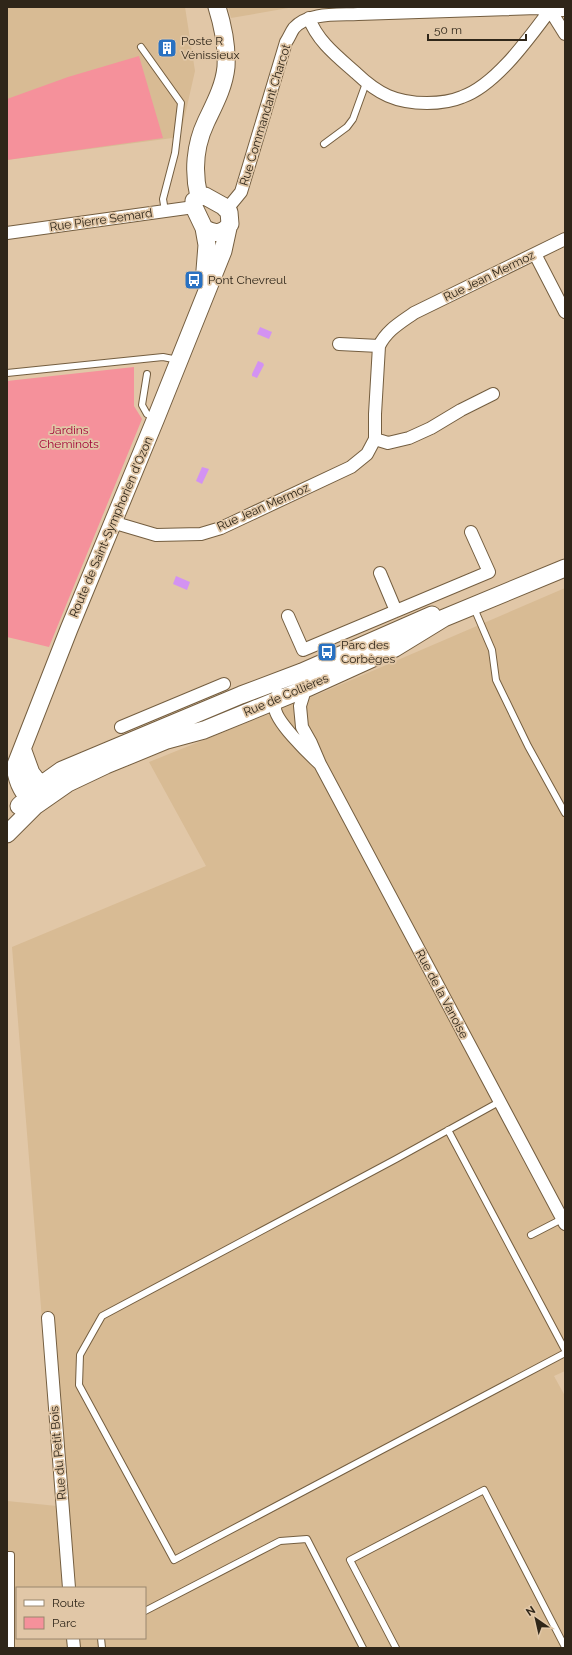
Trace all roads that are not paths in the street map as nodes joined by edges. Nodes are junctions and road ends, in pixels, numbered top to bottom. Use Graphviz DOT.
graph roads {
  1 [pos="550,10"];
  2 [pos="565,10"];
  3 [pos="219,14"];
  4 [pos="309,18"];
  5 [pos="565,34"];
  6 [pos="141,47"];
  7 [pos="366,83"];
  8 [pos="324,144"];
  9 [pos="197,202"];
  10 [pos="227,209"];
  11 [pos="164,211"];
  12 [pos="204,228"];
  13 [pos="228,228"];
  14 [pos="7,233"];
  15 [pos="565,239"];
  16 [pos="535,254"];
  17 [pos="201,303"];
  18 [pos="565,312"];
  19 [pos="339,344"];
  20 [pos="379,346"];
  21 [pos="180,360"];
  22 [pos="7,373"];
  23 [pos="147,374"];
  24 [pos="493,394"];
  25 [pos="156,418"];
  26 [pos="375,439"];
  27 [pos="112,522"];
  28 [pos="471,532"];
  29 [pos="565,559"];
  30 [pos="565,568"];
  31 [pos="380,573"];
  32 [pos="474,606"];
  33 [pos="396,611"];
  34 [pos="288,616"];
  35 [pos="350,631"];
  36 [pos="356,649"];
  37 [pos="305,680"];
  38 [pos="224,684"];
  39 [pos="276,700"];
  40 [pos="174,705"];
  41 [pos="180,720"];
  42 [pos="121,727"];
  43 [pos="22,750"];
  44 [pos="320,764"];
  45 [pos="11,767"];
  46 [pos="45,790"];
  47 [pos="31,802"];
  48 [pos="565,812"];
  49 [pos="7,817"];
  50 [pos="7,834"];
  51 [pos="499,1102"];
  52 [pos="448,1130"];
  53 [pos="564,1221"];
  54 [pos="531,1235"];
  55 [pos="48,1318"];
  56 [pos="565,1351"];
  57 [pos="7,1555"];
  58 [pos="69,1587"];
  59 [pos="146,1610"];
  60 [pos="565,1647"];
  61 [pos="11,1648"];
  62 [pos="363,1648"];
  63 [pos="396,1648"];
  1 -- 2 [label="street"];
  1 -- 4 [label="street"];
  1 -- 5 [label="street"];
  1 -- 7 [label="street"];
  3 -- 9 [label="main road"];
  4 -- 7 [label="street"];
  4 -- 10 [label="street, Rue Commandant Charcot"];
  6 -- 11 [label="lane"];
  7 -- 8 [label="lane"];
  9 -- 10 [label="main road"];
  9 -- 11 [label="street, Rue Pierre Semard"];
  9 -- 12 [label="main road"];
  10 -- 13 [label="main road"];
  11 -- 14 [label="street, Rue Pierre Semard"];
  12 -- 13 [label="main road"];
  12 -- 17 [label="main road"];
  13 -- 17 [label="main road"];
  15 -- 16 [label="street, Rue Jean Mermoz"];
  16 -- 18 [label="street"];
  16 -- 20 [label="street, Rue Jean Mermoz"];
  17 -- 21 [label="main road, Route de Saint-Symphorien d'Ozon"];
  19 -- 20 [label="street"];
  20 -- 26 [label="street"];
  21 -- 22 [label="lane"];
  21 -- 25 [label="main road, Route de Saint-Symphorien d'Ozon"];
  23 -- 25 [label="lane"];
  24 -- 26 [label="street"];
  25 -- 27 [label="main road, Route de Saint-Symphorien d'Ozon"];
  26 -- 27 [label="street, Rue Jean Mermoz"];
  27 -- 43 [label="main road, Route de Saint-Symphorien d'Ozon"];
  28 -- 33 [label="street"];
  29 -- 36 [label="main road, Rue de Collières"];
  30 -- 32 [label="main road, Rue de Collières"];
  31 -- 33 [label="street"];
  32 -- 37 [label="main road, Rue de Collières"];
  32 -- 48 [label="lane"];
  33 -- 35 [label="street"];
  34 -- 35 [label="street"];
  35 -- 36 [label="street"];
  36 -- 37 [label="main road, Rue de Collières"];
  37 -- 39 [label="main road, Rue de Collières"];
  37 -- 41 [label="main road, Rue de Collières"];
  37 -- 44 [label="street, Rue de la Vanoise"];
  38 -- 40 [label="street"];
  39 -- 44 [label="street, Rue de la Vanoise"];
  39 -- 46 [label="main road, Rue de Collières"];
  40 -- 41 [label="street"];
  40 -- 42 [label="street"];
  41 -- 46 [label="main road, Rue de Collières"];
  43 -- 45 [label="main road, Route de Saint-Symphorien d'Ozon"];
  43 -- 46 [label="main road"];
  44 -- 51 [label="street, Rue de la Vanoise"];
  45 -- 47 [label="main road, Route de Saint-Symphorien d'Ozon"];
  46 -- 47 [label="main road"];
  47 -- 49 [label="main road"];
  47 -- 50 [label="main road"];
  51 -- 52 [label="lane"];
  51 -- 53 [label="street, Rue de la Vanoise"];
  52 -- 56 [label="lane"];
  52 -- 56 [label="lane"];
  53 -- 54 [label="lane"];
  55 -- 58 [label="street, Rue du Petit Bois"];
  57 -- 61 [label="lane"];
  59 -- 62 [label="lane"];
  60 -- 63 [label="lane"];
}
